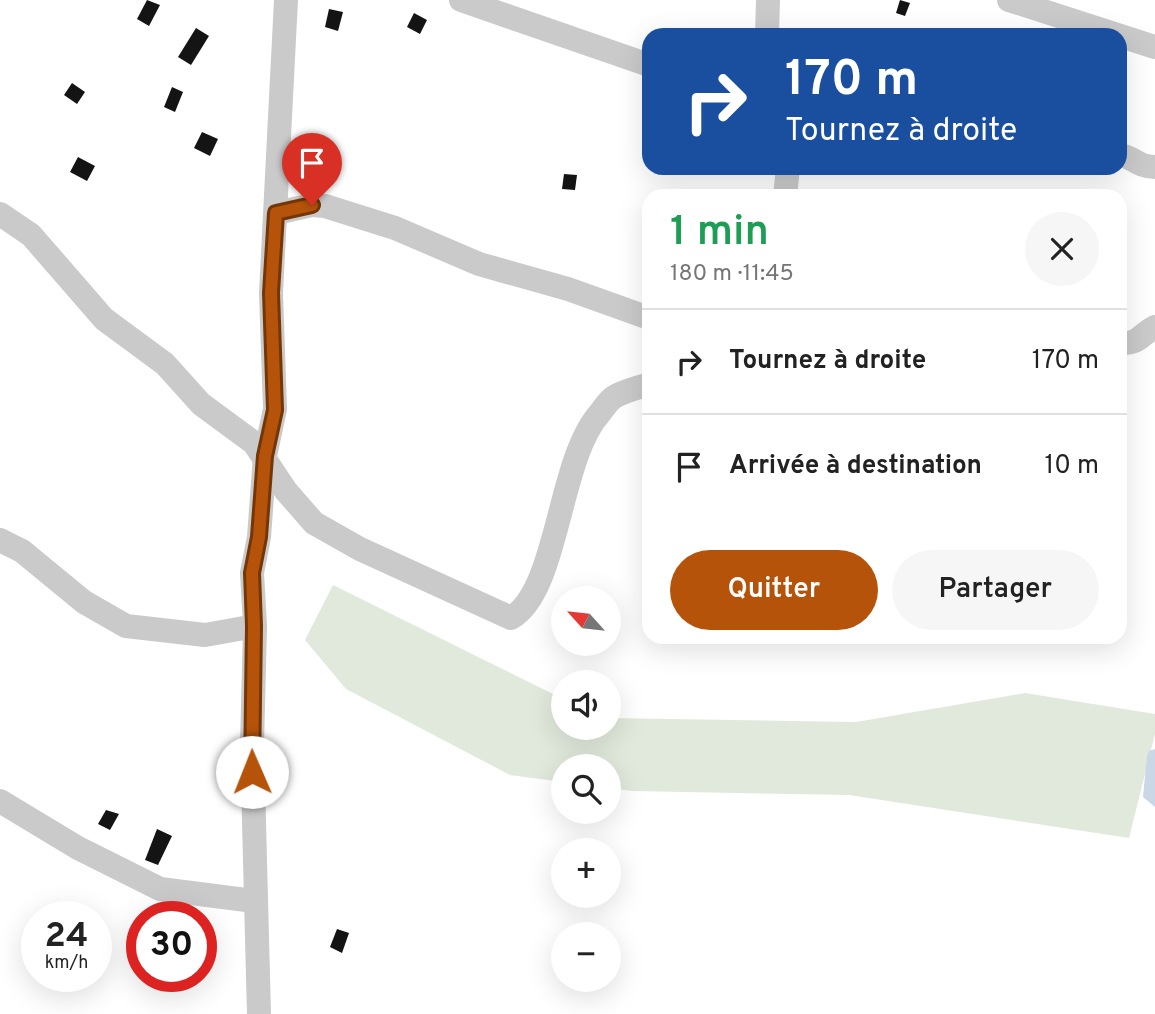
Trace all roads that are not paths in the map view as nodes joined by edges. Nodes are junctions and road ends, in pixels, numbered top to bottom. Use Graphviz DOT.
graph roads {
  1 [pos="286,0"];
  2 [pos="461,0"];
  3 [pos="768,0"];
  4 [pos="1016,1"];
  5 [pos="767,28"];
  6 [pos="1098,28"];
  7 [pos="1127,38"];
  8 [pos="1155,47"];
  9 [pos="642,63"];
  10 [pos="1127,157"];
  11 [pos="1155,167"];
  12 [pos="276,213"];
  13 [pos="0,214"];
  14 [pos="642,315"];
  15 [pos="1155,327"];
  16 [pos="1127,344"];
  17 [pos="642,387"];
  18 [pos="265,456"];
  19 [pos="0,540"];
  20 [pos="254,626"];
  21 [pos="0,801"];
  22 [pos="254,901"];
  23 [pos="259,1014"];
  1 -- 12 [label="street"];
  2 -- 9 [label="street"];
  3 -- 5 [label="street"];
  4 -- 6 [label="street"];
  7 -- 8 [label="street"];
  10 -- 11 [label="street"];
  12 -- 14 [label="street"];
  12 -- 18 [label="street"];
  13 -- 18 [label="street"];
  15 -- 16 [label="street"];
  17 -- 18 [label="street"];
  18 -- 20 [label="street"];
  19 -- 20 [label="street"];
  20 -- 22 [label="street"];
  21 -- 22 [label="street"];
  22 -- 23 [label="street"];
}
